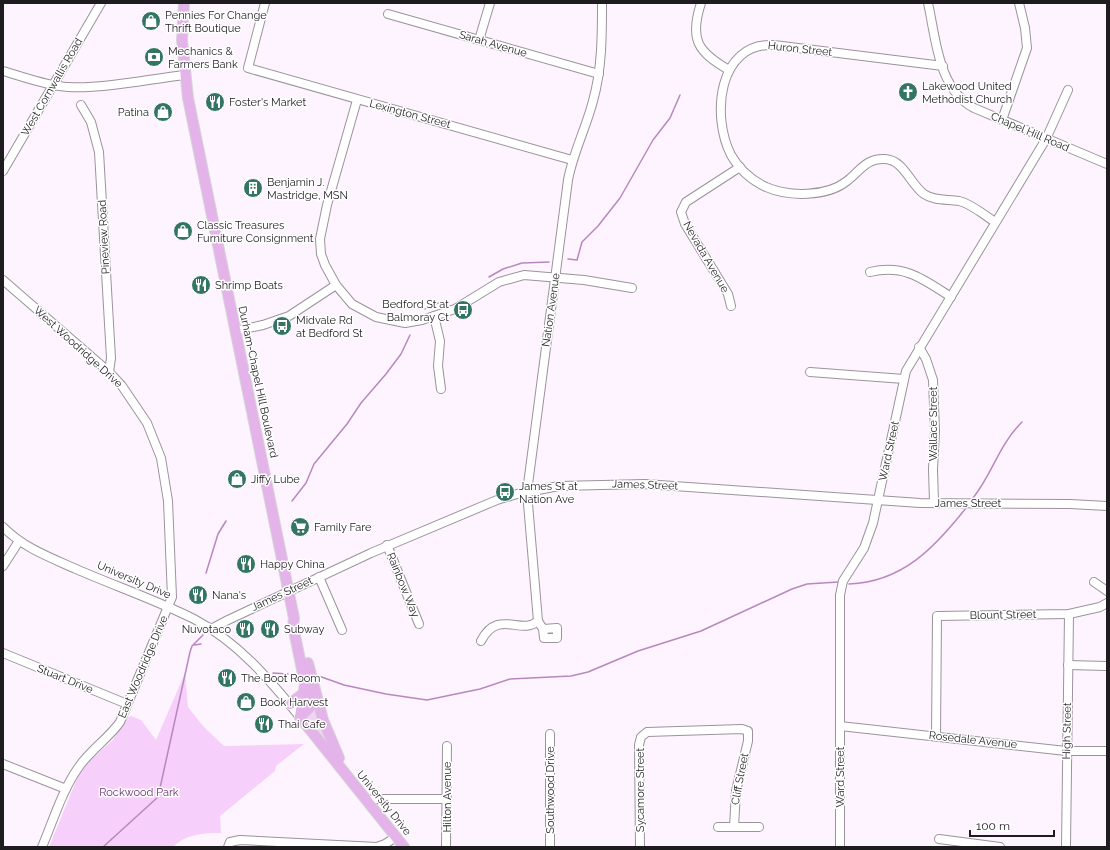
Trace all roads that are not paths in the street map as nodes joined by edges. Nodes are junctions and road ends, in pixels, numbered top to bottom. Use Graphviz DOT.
graph roads {
  1 [pos="101,3"];
  2 [pos="184,3"];
  3 [pos="265,3"];
  4 [pos="490,3"];
  5 [pos="602,3"];
  6 [pos="701,3"];
  7 [pos="928,3"];
  8 [pos="1019,3"];
  9 [pos="388,14"];
  10 [pos="480,40"];
  11 [pos="943,66"];
  12 [pos="729,70"];
  13 [pos="3,71"];
  14 [pos="599,74"];
  15 [pos="184,75"];
  16 [pos="54,84"];
  17 [pos="1068,90"];
  18 [pos="358,100"];
  19 [pos="81,105"];
  20 [pos="1002,120"];
  21 [pos="1046,139"];
  22 [pos="572,160"];
  23 [pos="1107,164"];
  24 [pos="740,167"];
  25 [pos="3,171"];
  26 [pos="995,222"];
  27 [pos="870,272"];
  28 [pos="555,277"];
  29 [pos="3,280"];
  30 [pos="336,285"];
  31 [pos="632,288"];
  32 [pos="951,297"];
  33 [pos="731,306"];
  34 [pos="434,316"];
  35 [pos="235,331"];
  36 [pos="919,347"];
  37 [pos="109,372"];
  38 [pos="810,372"];
  39 [pos="904,379"];
  40 [pos="441,389"];
  41 [pos="527,492"];
  42 [pos="878,500"];
  43 [pos="934,504"];
  44 [pos="1107,506"];
  45 [pos="3,527"];
  46 [pos="19,541"];
  47 [pos="387,545"];
  48 [pos="3,566"];
  49 [pos="319,577"];
  50 [pos="1094,582"];
  51 [pos="289,591"];
  52 [pos="1107,591"];
  53 [pos="1107,603"];
  54 [pos="168,607"];
  55 [pos="1069,614"];
  56 [pos="294,618"];
  57 [pos="538,621"];
  58 [pos="419,624"];
  59 [pos="543,628"];
  60 [pos="211,629"];
  61 [pos="342,630"];
  62 [pos="481,641"];
  63 [pos="3,653"];
  64 [pos="1068,665"];
  65 [pos="1107,666"];
  66 [pos="314,686"];
  67 [pos="304,693"];
  68 [pos="127,704"];
  69 [pos="290,704"];
  70 [pos="300,717"];
  71 [pos="840,726"];
  72 [pos="550,734"];
  73 [pos="643,734"];
  74 [pos="936,736"];
  75 [pos="446,746"];
  76 [pos="1066,751"];
  77 [pos="1107,751"];
  78 [pos="3,764"];
  79 [pos="346,774"];
  80 [pos="66,789"];
  81 [pos="447,799"];
  82 [pos="367,801"];
  83 [pos="718,827"];
  84 [pos="734,827"];
  85 [pos="759,827"];
  86 [pos="396,837"];
  87 [pos="939,839"];
  88 [pos="229,844"];
  89 [pos="42,847"];
  90 [pos="404,847"];
  91 [pos="446,847"];
  92 [pos="550,847"];
  93 [pos="640,847"];
  94 [pos="840,847"];
  95 [pos="1000,847"];
  96 [pos="1066,847"];
  1 -- 16 [label="street, West Cornwallis Road"];
  2 -- 15 [label="main road, Durham-Chapel Hill Boulevard"];
  3 -- 18 [label="street, Lexington Street"];
  4 -- 10 [label="street"];
  5 -- 14 [label="street, Nation Avenue"];
  6 -- 12 [label="street"];
  7 -- 11 [label="street, Chapel Hill Road"];
  8 -- 20 [label="street"];
  9 -- 10 [label="street, Sarah Avenue"];
  10 -- 14 [label="street, Sarah Avenue"];
  11 -- 12 [label="street, Huron Street"];
  11 -- 20 [label="street, Chapel Hill Road"];
  12 -- 24 [label="street, Huron Street"];
  13 -- 16 [label="street"];
  14 -- 22 [label="street, Nation Avenue"];
  15 -- 16 [label="street"];
  15 -- 35 [label="main road, Durham-Chapel Hill Boulevard"];
  16 -- 25 [label="street, West Cornwallis Road"];
  17 -- 21 [label="street, Ward Street"];
  18 -- 22 [label="street, Lexington Street"];
  18 -- 30 [label="street"];
  19 -- 37 [label="street, Pineview Road"];
  20 -- 21 [label="street, Chapel Hill Road"];
  21 -- 23 [label="street, Chapel Hill Road"];
  21 -- 26 [label="street, Ward Street"];
  22 -- 28 [label="street, Nation Avenue"];
  24 -- 26 [label="street, Huron Street"];
  24 -- 33 [label="street, Nevada Avenue"];
  26 -- 32 [label="street, Ward Street"];
  27 -- 32 [label="street"];
  28 -- 31 [label="street"];
  28 -- 34 [label="street"];
  28 -- 41 [label="street, Nation Avenue"];
  29 -- 37 [label="street, West Woodridge Drive"];
  30 -- 34 [label="street"];
  30 -- 35 [label="street"];
  32 -- 36 [label="street, Ward Street"];
  34 -- 40 [label="street"];
  35 -- 51 [label="main road, Durham-Chapel Hill Boulevard"];
  36 -- 39 [label="street, Ward Street"];
  36 -- 43 [label="street, Wallace Street"];
  37 -- 54 [label="street, West Woodridge Drive"];
  38 -- 39 [label="street"];
  39 -- 42 [label="street, Ward Street"];
  41 -- 42 [label="street, James Street"];
  41 -- 47 [label="street, James Street"];
  41 -- 57 [label="street, Nation Avenue"];
  42 -- 43 [label="street, James Street"];
  42 -- 71 [label="street, Ward Street"];
  43 -- 44 [label="street, James Street"];
  45 -- 46 [label="street, University Drive"];
  46 -- 48 [label="street"];
  46 -- 54 [label="street, University Drive"];
  47 -- 49 [label="street, James Street"];
  47 -- 58 [label="street, Rainbow Way"];
  49 -- 51 [label="street, James Street"];
  49 -- 61 [label="street"];
  50 -- 52 [label="street"];
  51 -- 56 [label="main road, Durham-Chapel Hill Boulevard"];
  51 -- 60 [label="street, James Street"];
  53 -- 55 [label="street, Blount Street"];
  54 -- 60 [label="street, University Drive"];
  54 -- 68 [label="street, East Woodridge Drive"];
  55 -- 64 [label="street, High Street"];
  55 -- 74 [label="street, Blount Street"];
  56 -- 66 [label="main road"];
  56 -- 67 [label="main road, Durham-Chapel Hill Boulevard"];
  57 -- 59 [label="street"];
  57 -- 62 [label="street"];
  60 -- 69 [label="street, University Drive"];
  63 -- 68 [label="street, Stuart Drive"];
  64 -- 65 [label="street"];
  64 -- 76 [label="street, High Street"];
  66 -- 70 [label="main road"];
  66 -- 79 [label="main road"];
  67 -- 69 [label="main road"];
  67 -- 70 [label="main road, Durham-Chapel Hill Boulevard"];
  68 -- 80 [label="street, East Woodridge Drive"];
  69 -- 70 [label="street, University Drive"];
  70 -- 79 [label="main road, University Drive"];
  71 -- 74 [label="street, Rosedale Avenue"];
  71 -- 94 [label="street, Ward Street"];
  72 -- 92 [label="street, Southwood Drive"];
  73 -- 84 [label="street, Cliff Street"];
  73 -- 93 [label="street, Sycamore Street"];
  74 -- 76 [label="street, Rosedale Avenue"];
  75 -- 81 [label="street, Hilton Avenue"];
  76 -- 77 [label="street, Rosedale Avenue"];
  76 -- 96 [label="street, High Street"];
  78 -- 80 [label="street"];
  79 -- 82 [label="main road, University Drive"];
  80 -- 89 [label="street, East Woodridge Drive"];
  81 -- 82 [label="street"];
  81 -- 91 [label="street, Hilton Avenue"];
  82 -- 86 [label="main road, University Drive"];
  83 -- 84 [label="street"];
  84 -- 85 [label="street"];
  86 -- 88 [label="street"];
  86 -- 90 [label="main road, University Drive"];
  87 -- 95 [label="street"];
}
